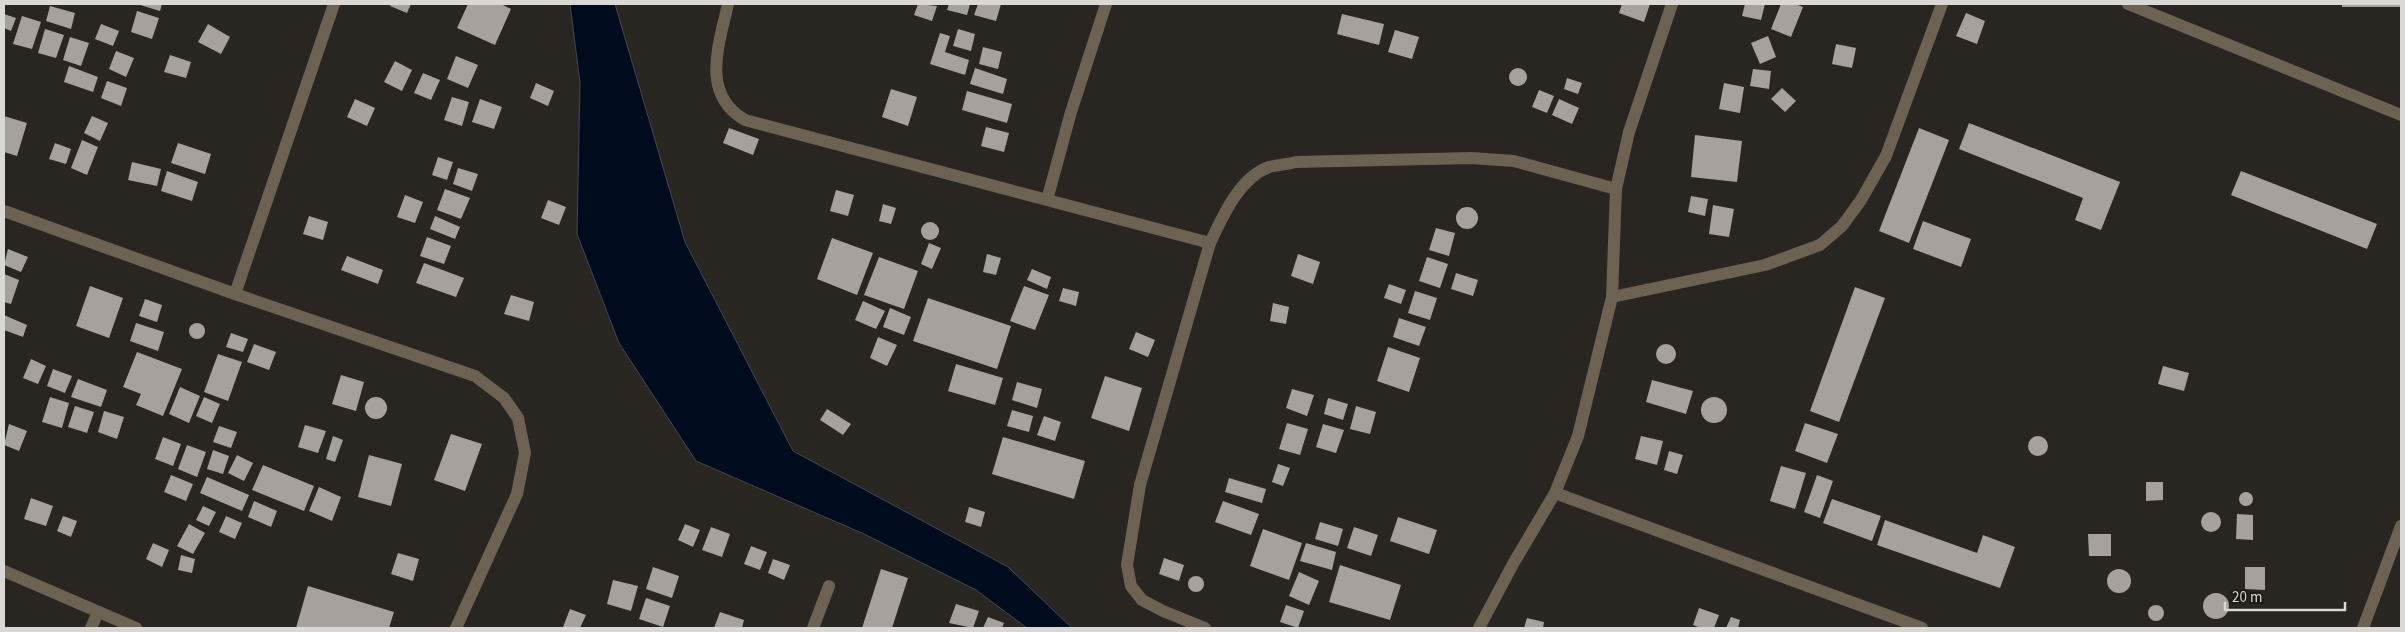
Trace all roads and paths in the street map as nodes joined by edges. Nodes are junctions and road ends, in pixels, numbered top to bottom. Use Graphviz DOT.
graph roads {
  1 [pos="334,4"];
  2 [pos="728,4"];
  3 [pos="1106,4"];
  4 [pos="1672,4"];
  5 [pos="1942,4"];
  6 [pos="2128,4"];
  7 [pos="2401,114"];
  8 [pos="1616,189"];
  9 [pos="1047,200"];
  10 [pos="4,210"];
  11 [pos="1210,243"];
  12 [pos="235,294"];
  13 [pos="1612,297"];
  14 [pos="1554,493"];
  15 [pos="2401,526"];
  16 [pos="4,571"];
  17 [pos="829,586"];
  18 [pos="98,612"];
  19 [pos="92,628"];
  20 [pos="136,628"];
  21 [pos="456,628"];
  22 [pos="813,628"];
  23 [pos="1205,628"];
  24 [pos="1479,628"];
  25 [pos="1922,628"];
  26 [pos="2362,628"];
  1 -- 12 [label="street"];
  2 -- 9 [label="street"];
  3 -- 9 [label="street"];
  4 -- 8 [label="street"];
  5 -- 13 [label="street"];
  6 -- 7 [label="street"];
  8 -- 11 [label="street"];
  8 -- 13 [label="street"];
  9 -- 11 [label="street"];
  10 -- 12 [label="street"];
  11 -- 23 [label="street"];
  12 -- 21 [label="street"];
  13 -- 14 [label="street"];
  14 -- 24 [label="street"];
  14 -- 25 [label="street"];
  15 -- 26 [label="street"];
  16 -- 18 [label="street"];
  17 -- 22 [label="street"];
  18 -- 19 [label="street"];
  18 -- 20 [label="street"];
}
